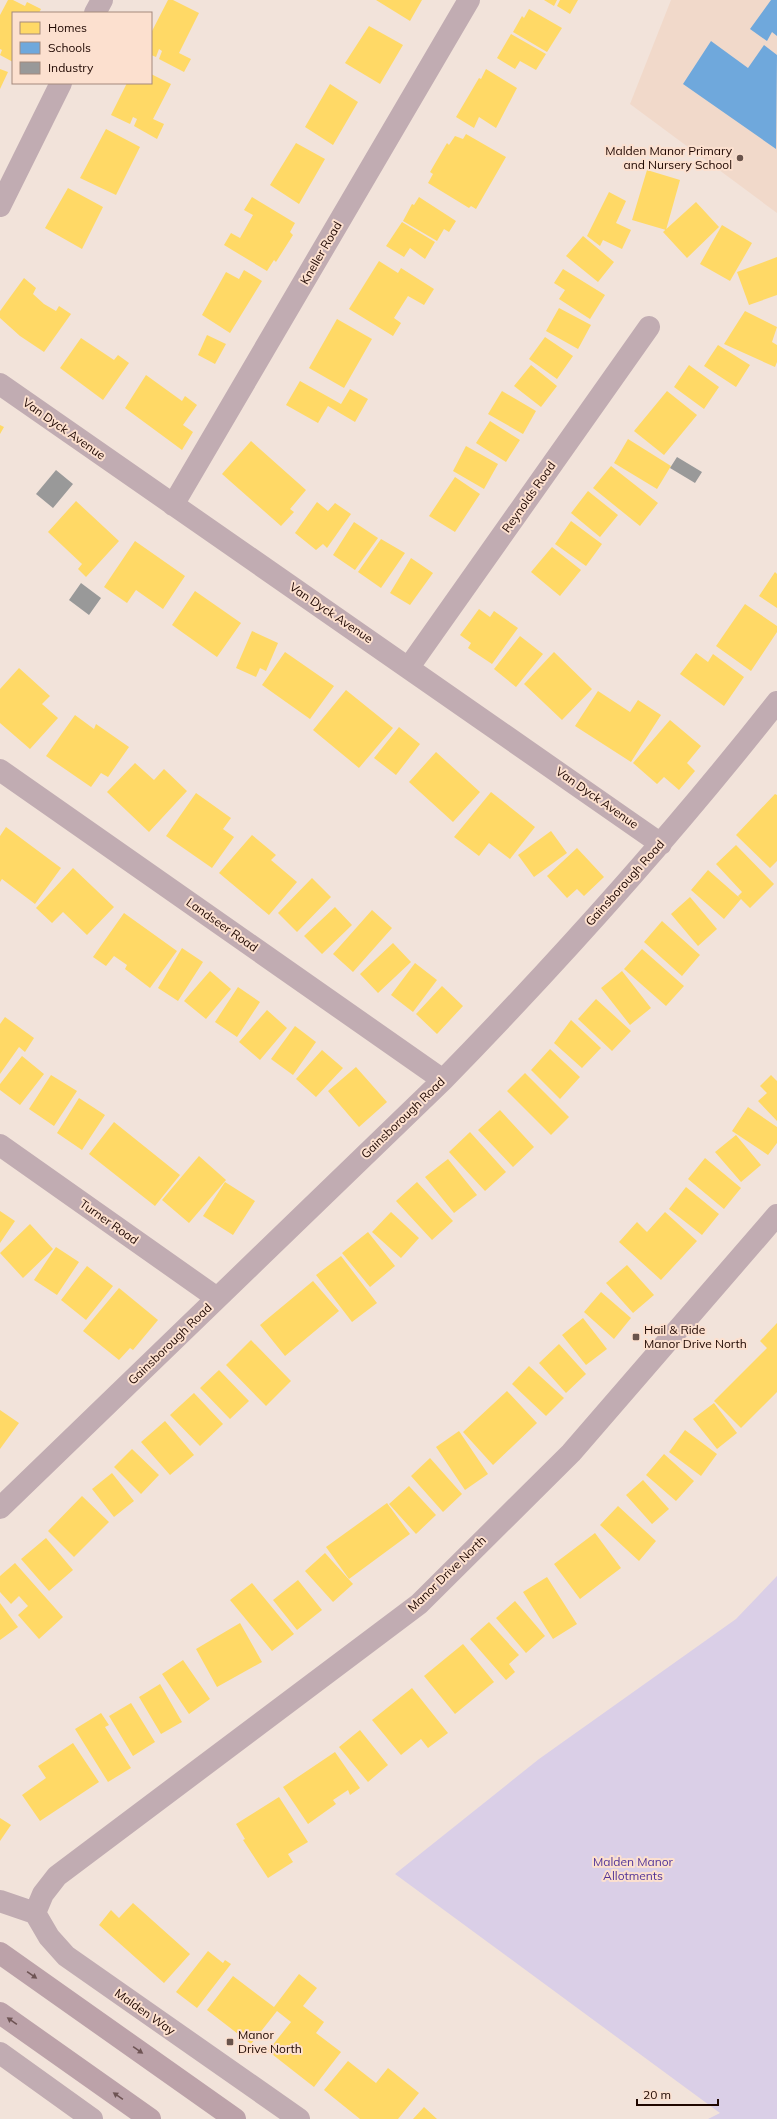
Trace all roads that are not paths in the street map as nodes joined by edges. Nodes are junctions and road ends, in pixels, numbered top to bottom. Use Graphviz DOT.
graph roads {
  1 [pos="102,0"];
  2 [pos="469,0"];
  3 [pos="96,12"];
  4 [pos="61,84"];
  5 [pos="0,206"];
  6 [pos="649,327"];
  7 [pos="0,384"];
  8 [pos="173,505"];
  9 [pos="409,666"];
  10 [pos="777,702"];
  11 [pos="0,770"];
  12 [pos="661,844"];
  13 [pos="443,1080"];
  14 [pos="0,1145"];
  15 [pos="777,1215"];
  16 [pos="217,1298"];
  17 [pos="0,1508"];
  18 [pos="0,1901"];
  19 [pos="35,1913"];
  20 [pos="0,1953"];
  21 [pos="0,2013"];
  22 [pos="0,2053"];
  23 [pos="92,2119"];
  24 [pos="150,2119"];
  25 [pos="235,2119"];
  26 [pos="299,2119"];
  1 -- 3 [label="street"];
  2 -- 8 [label="street, Kneller Road"];
  4 -- 5 [label="street"];
  6 -- 9 [label="street, Reynolds Road"];
  7 -- 8 [label="street, Van Dyck Avenue"];
  8 -- 9 [label="street, Van Dyck Avenue"];
  9 -- 12 [label="street, Van Dyck Avenue"];
  10 -- 12 [label="street, Gainsborough Road"];
  11 -- 13 [label="street, Landseer Road"];
  12 -- 13 [label="street, Gainsborough Road"];
  13 -- 16 [label="street, Gainsborough Road"];
  14 -- 16 [label="street, Turner Road"];
  15 -- 19 [label="street, Manor Drive North"];
  16 -- 17 [label="street, Gainsborough Road"];
  18 -- 19 [label="street"];
  19 -- 26 [label="street, Malden Way"];
  20 -- 25 [label="highway, one-way"];
  24 -- 21 [label="highway, one-way"];
  22 -- 23 [label="street"];
}
